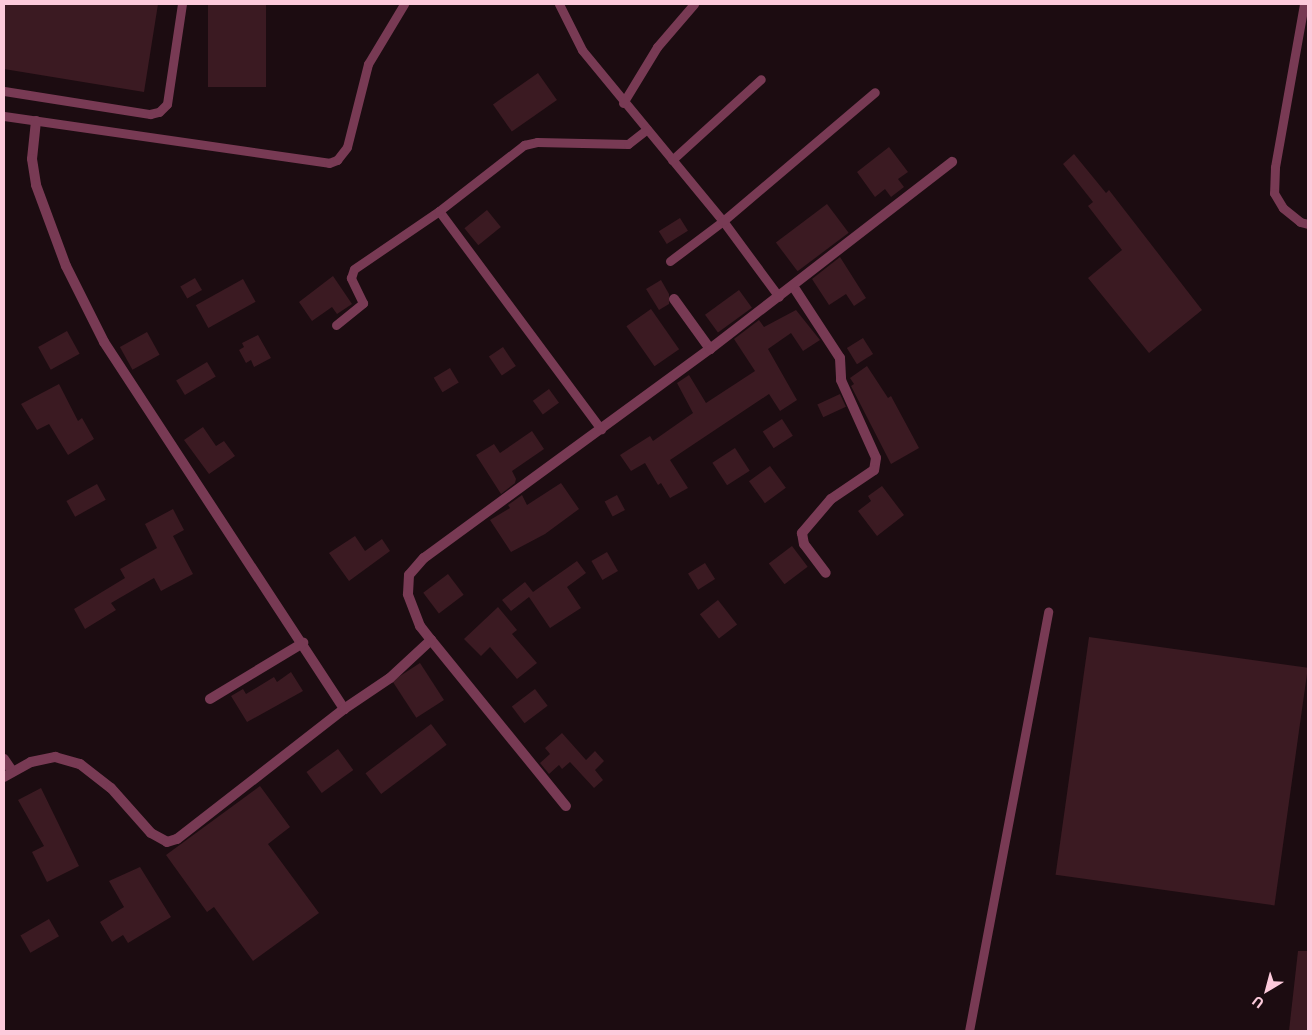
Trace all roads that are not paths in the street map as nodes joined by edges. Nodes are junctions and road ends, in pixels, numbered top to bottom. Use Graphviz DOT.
graph roads {
  1 [pos="182,4"];
  2 [pos="404,4"];
  3 [pos="559,4"];
  4 [pos="694,4"];
  5 [pos="1304,4"];
  6 [pos="761,79"];
  7 [pos="4,91"];
  8 [pos="875,92"];
  9 [pos="623,103"];
  10 [pos="4,116"];
  11 [pos="36,121"];
  12 [pos="647,129"];
  13 [pos="672,160"];
  14 [pos="952,162"];
  15 [pos="439,211"];
  16 [pos="723,221"];
  17 [pos="1308,224"];
  18 [pos="670,261"];
  19 [pos="793,286"];
  20 [pos="778,297"];
  21 [pos="674,299"];
  22 [pos="336,325"];
  23 [pos="710,349"];
  24 [pos="600,429"];
  25 [pos="826,573"];
  26 [pos="1048,611"];
  27 [pos="431,640"];
  28 [pos="303,643"];
  29 [pos="210,699"];
  30 [pos="344,709"];
  31 [pos="4,759"];
  32 [pos="8,774"];
  33 [pos="566,806"];
  34 [pos="969,1031"];
  1 -- 7 [label="lane"];
  2 -- 11 [label="lane"];
  3 -- 9 [label="lane"];
  4 -- 9 [label="lane"];
  5 -- 17 [label="lane"];
  6 -- 13 [label="lane"];
  8 -- 16 [label="lane"];
  9 -- 12 [label="lane"];
  10 -- 11 [label="lane"];
  11 -- 28 [label="street"];
  12 -- 13 [label="lane"];
  12 -- 15 [label="lane"];
  13 -- 16 [label="lane"];
  14 -- 19 [label="street"];
  15 -- 22 [label="lane"];
  15 -- 24 [label="lane"];
  16 -- 18 [label="lane"];
  16 -- 20 [label="lane"];
  19 -- 20 [label="street"];
  19 -- 25 [label="street"];
  20 -- 23 [label="street"];
  21 -- 23 [label="street"];
  23 -- 24 [label="street"];
  24 -- 27 [label="street"];
  26 -- 34 [label="lane"];
  27 -- 30 [label="street"];
  27 -- 33 [label="street"];
  28 -- 29 [label="street"];
  28 -- 30 [label="street"];
  30 -- 32 [label="street"];
  31 -- 32 [label="street"];
}
